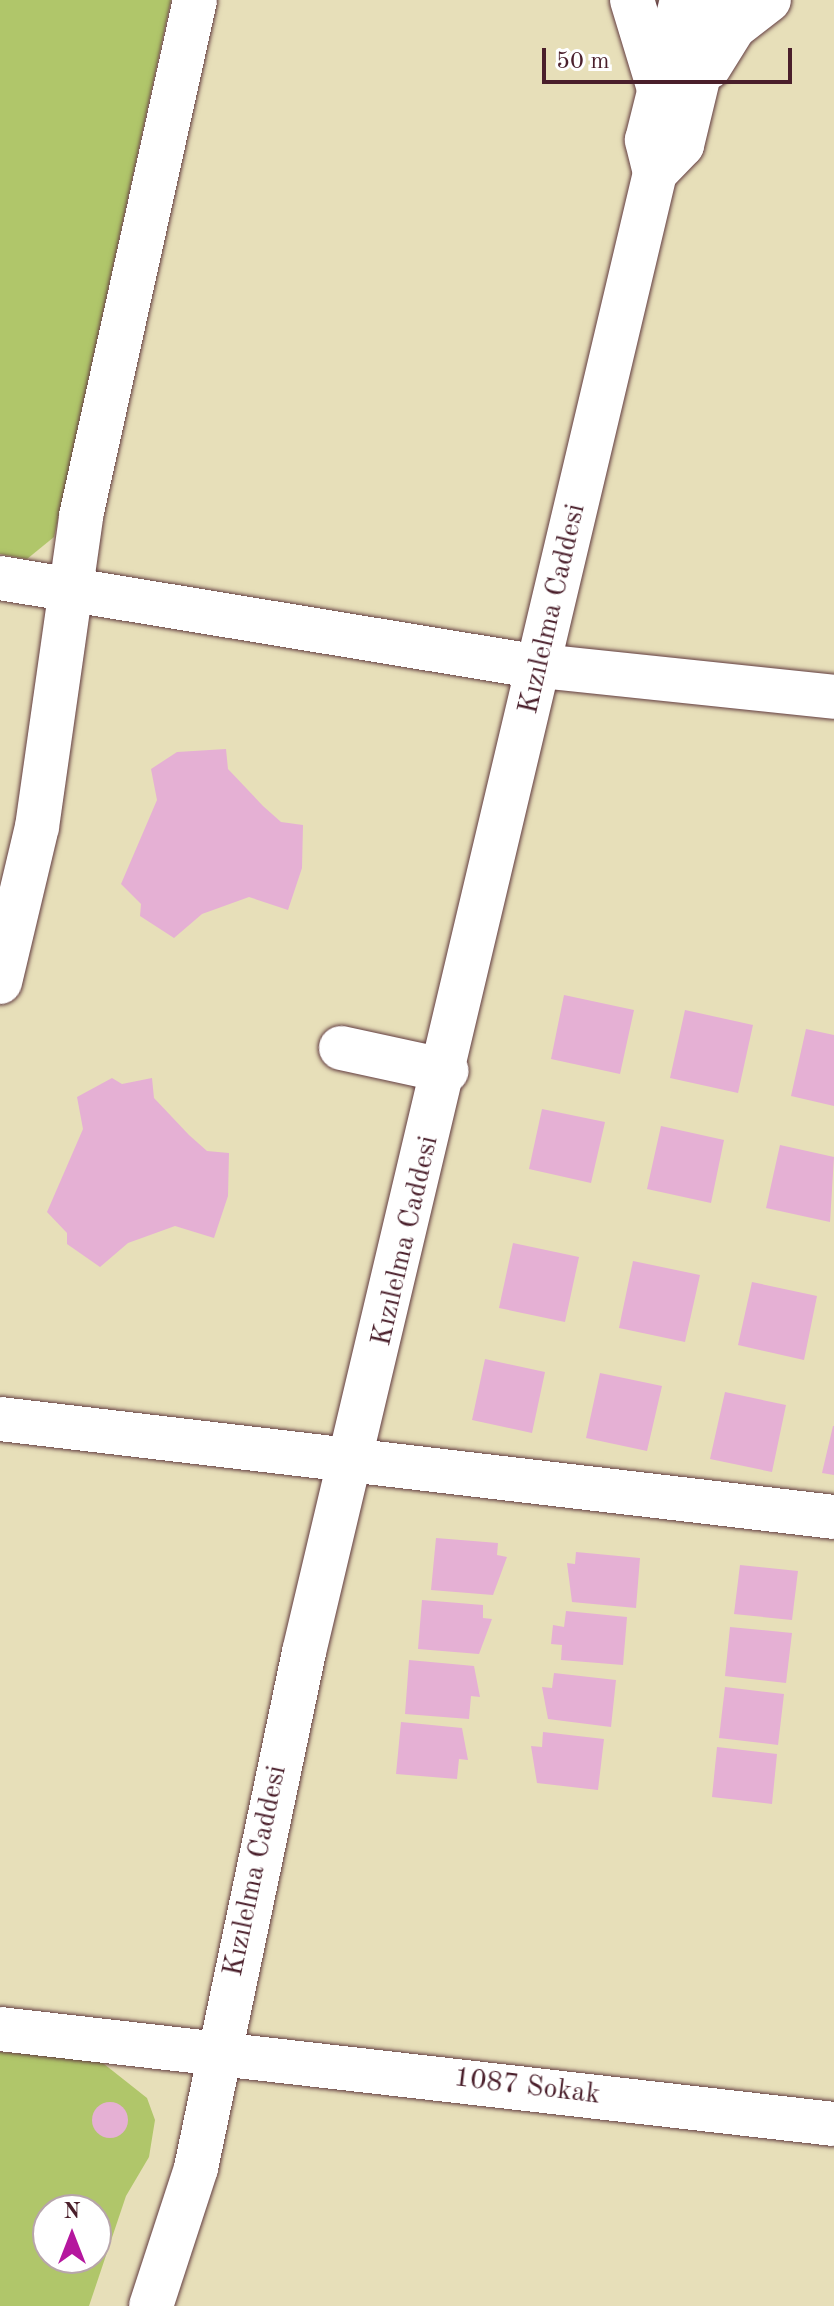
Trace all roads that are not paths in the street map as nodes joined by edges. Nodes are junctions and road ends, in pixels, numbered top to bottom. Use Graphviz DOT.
graph roads {
  1 [pos="195,0"];
  2 [pos="632,0"];
  3 [pos="682,0"];
  4 [pos="717,0"];
  5 [pos="769,0"];
  6 [pos="678,88"];
  7 [pos="0,578"];
  8 [pos="74,589"];
  9 [pos="540,665"];
  10 [pos="834,697"];
  11 [pos="0,982"];
  12 [pos="341,1048"];
  13 [pos="447,1071"];
  14 [pos="0,1419"];
  15 [pos="354,1464"];
  16 [pos="834,1517"];
  17 [pos="0,2029"];
  18 [pos="220,2050"];
  19 [pos="834,2124"];
  20 [pos="151,2306"];
  1 -- 8 [label="street"];
  2 -- 6 [label="street"];
  3 -- 6 [label="street, Kızılelma Caddesi"];
  4 -- 6 [label="street, Kızılelma Caddesi"];
  5 -- 6 [label="street"];
  6 -- 9 [label="street, Kızılelma Caddesi"];
  7 -- 8 [label="street"];
  8 -- 9 [label="street"];
  8 -- 11 [label="street"];
  9 -- 10 [label="street"];
  9 -- 13 [label="street, Kızılelma Caddesi"];
  12 -- 13 [label="street"];
  13 -- 15 [label="street, Kızılelma Caddesi"];
  14 -- 15 [label="street"];
  15 -- 16 [label="street"];
  15 -- 18 [label="street, Kızılelma Caddesi"];
  17 -- 18 [label="street, 1087 Sokak"];
  18 -- 19 [label="street, 1087 Sokak"];
  18 -- 20 [label="street, Kızılelma Caddesi"];
}
